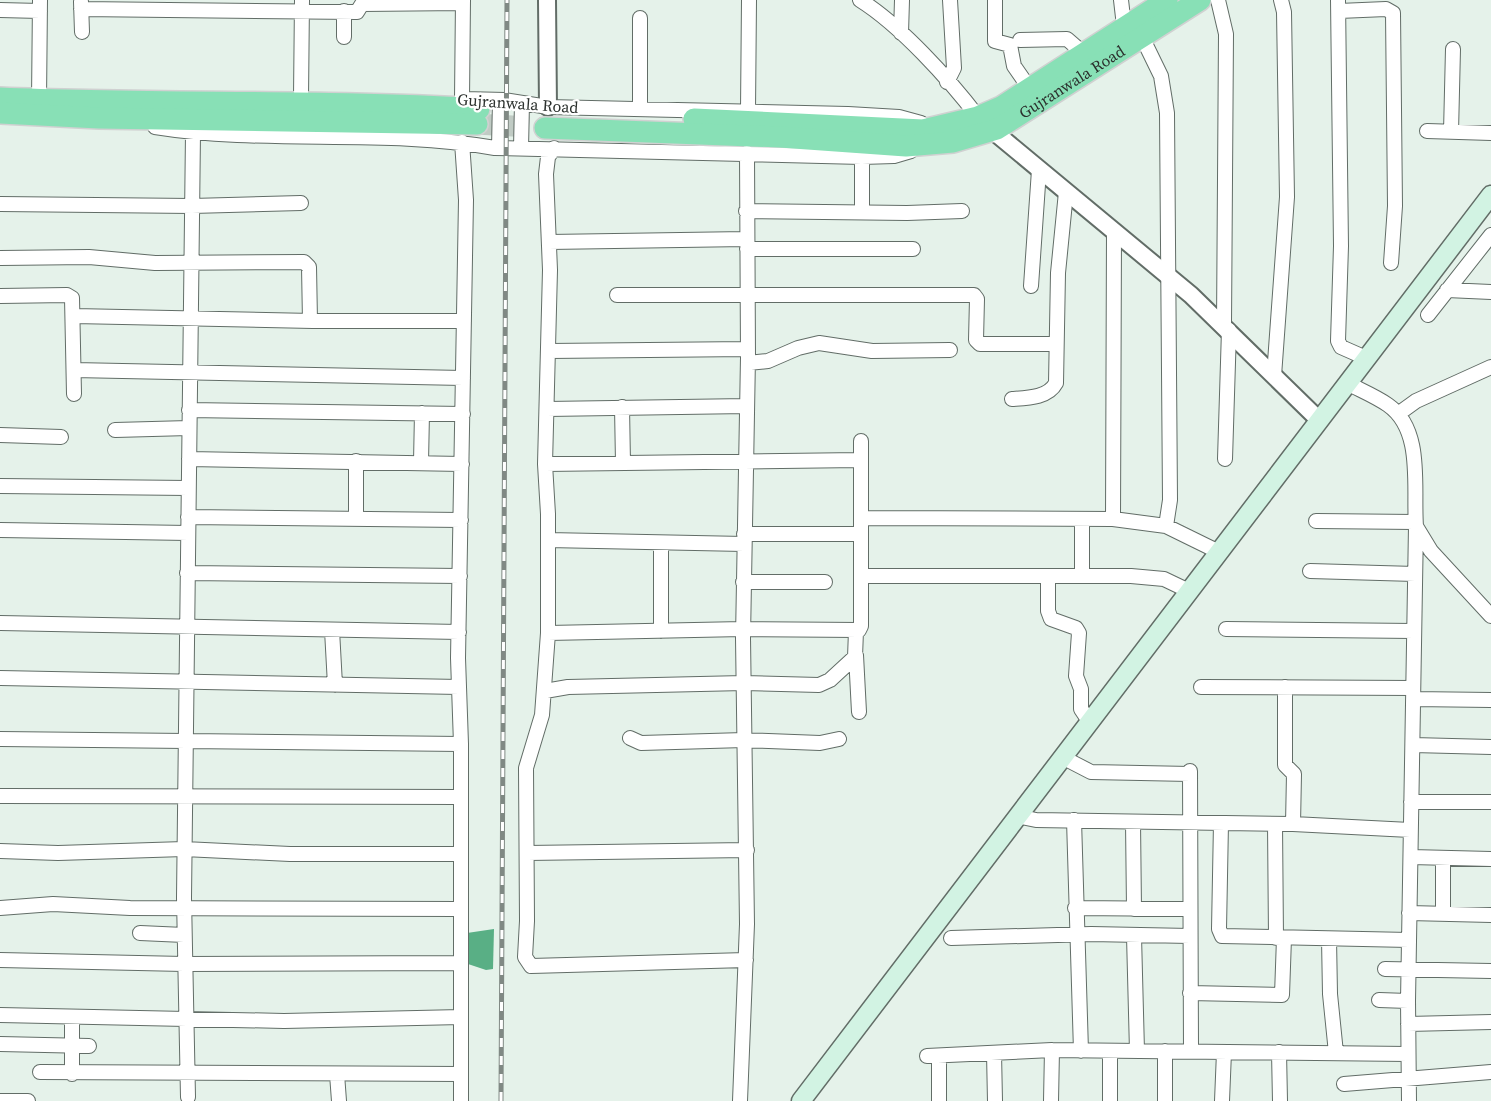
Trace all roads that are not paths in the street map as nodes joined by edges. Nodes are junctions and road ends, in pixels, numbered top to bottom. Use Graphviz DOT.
graph roads {
  1 [pos="547,0"];
  2 [pos="749,0"];
  3 [pos="902,0"];
  4 [pos="950,0"];
  5 [pos="995,0"];
  6 [pos="1122,0"];
  7 [pos="1167,0"];
  8 [pos="1200,0"];
  9 [pos="1218,0"];
  10 [pos="1281,0"];
  11 [pos="463,1"];
  12 [pos="864,1"];
  13 [pos="40,5"];
  14 [pos="81,5"];
  15 [pos="194,5"];
  16 [pos="302,5"];
  17 [pos="1339,6"];
  18 [pos="336,7"];
  19 [pos="0,10"];
  20 [pos="640,18"];
  21 [pos="1124,26"];
  22 [pos="82,32"];
  23 [pos="901,33"];
  24 [pos="344,37"];
  25 [pos="1142,37"];
  26 [pos="1020,40"];
  27 [pos="1453,49"];
  28 [pos="1082,52"];
  29 [pos="947,82"];
  30 [pos="1030,89"];
  31 [pos="301,97"];
  32 [pos="0,98"];
  33 [pos="39,100"];
  34 [pos="500,100"];
  35 [pos="522,103"];
  36 [pos="639,109"];
  37 [pos="98,110"];
  38 [pos="748,110"];
  39 [pos="473,111"];
  40 [pos="0,113"];
  41 [pos="546,116"];
  42 [pos="985,124"];
  43 [pos="1427,131"];
  44 [pos="1451,132"];
  45 [pos="193,133"];
  46 [pos="1491,133"];
  47 [pos="938,136"];
  48 [pos="462,142"];
  49 [pos="499,148"];
  50 [pos="521,148"];
  51 [pos="554,148"];
  52 [pos="747,153"];
  53 [pos="862,157"];
  54 [pos="1039,170"];
  55 [pos="1066,192"];
  56 [pos="1491,195"];
  57 [pos="301,203"];
  58 [pos="0,204"];
  59 [pos="192,206"];
  60 [pos="746,211"];
  61 [pos="962,211"];
  62 [pos="862,212"];
  63 [pos="1114,232"];
  64 [pos="1462,232"];
  65 [pos="1488,241"];
  66 [pos="549,242"];
  67 [pos="747,244"];
  68 [pos="913,249"];
  69 [pos="0,258"];
  70 [pos="190,262"];
  71 [pos="1391,263"];
  72 [pos="1169,276"];
  73 [pos="1031,286"];
  74 [pos="1448,290"];
  75 [pos="1491,292"];
  76 [pos="617,295"];
  77 [pos="747,295"];
  78 [pos="0,296"];
  79 [pos="1428,315"];
  80 [pos="74,316"];
  81 [pos="190,317"];
  82 [pos="310,321"];
  83 [pos="464,321"];
  84 [pos="1226,328"];
  85 [pos="1056,344"];
  86 [pos="950,350"];
  87 [pos="549,351"];
  88 [pos="748,356"];
  89 [pos="1366,358"];
  90 [pos="1491,367"];
  91 [pos="74,370"];
  92 [pos="189,373"];
  93 [pos="1274,376"];
  94 [pos="463,378"];
  95 [pos="1347,383"];
  96 [pos="74,394"];
  97 [pos="1012,399"];
  98 [pos="747,406"];
  99 [pos="622,407"];
  100 [pos="547,409"];
  101 [pos="189,410"];
  102 [pos="422,413"];
  103 [pos="463,414"];
  104 [pos="1398,414"];
  105 [pos="1319,420"];
  106 [pos="189,428"];
  107 [pos="115,430"];
  108 [pos="0,435"];
  109 [pos="61,437"];
  110 [pos="861,441"];
  111 [pos="189,459"];
  112 [pos="1225,459"];
  113 [pos="860,460"];
  114 [pos="357,461"];
  115 [pos="746,461"];
  116 [pos="421,462"];
  117 [pos="622,463"];
  118 [pos="462,464"];
  119 [pos="545,464"];
  120 [pos="0,486"];
  121 [pos="188,488"];
  122 [pos="188,517"];
  123 [pos="861,518"];
  124 [pos="356,519"];
  125 [pos="461,519"];
  126 [pos="1082,519"];
  127 [pos="1113,519"];
  128 [pos="1316,521"];
  129 [pos="1416,524"];
  130 [pos="1166,526"];
  131 [pos="0,530"];
  132 [pos="188,533"];
  133 [pos="861,534"];
  134 [pos="744,539"];
  135 [pos="548,540"];
  136 [pos="661,543"];
  137 [pos="1217,552"];
  138 [pos="1310,571"];
  139 [pos="187,573"];
  140 [pos="1415,574"];
  141 [pos="460,576"];
  142 [pos="861,576"];
  143 [pos="1082,576"];
  144 [pos="1048,577"];
  145 [pos="743,582"];
  146 [pos="825,582"];
  147 [pos="1187,591"];
  148 [pos="1491,616"];
  149 [pos="0,623"];
  150 [pos="187,627"];
  151 [pos="743,629"];
  152 [pos="1226,629"];
  153 [pos="332,630"];
  154 [pos="661,631"];
  155 [pos="856,631"];
  156 [pos="1414,631"];
  157 [pos="459,632"];
  158 [pos="548,633"];
  159 [pos="856,655"];
  160 [pos="0,678"];
  161 [pos="186,683"];
  162 [pos="744,683"];
  163 [pos="335,685"];
  164 [pos="459,687"];
  165 [pos="1201,687"];
  166 [pos="1285,687"];
  167 [pos="545,691"];
  168 [pos="1413,693"];
  169 [pos="1491,700"];
  170 [pos="859,712"];
  171 [pos="1089,721"];
  172 [pos="630,738"];
  173 [pos="0,739"];
  174 [pos="838,739"];
  175 [pos="744,740"];
  176 [pos="185,741"];
  177 [pos="461,744"];
  178 [pos="1413,745"];
  179 [pos="1491,747"];
  180 [pos="1062,757"];
  181 [pos="0,796"];
  182 [pos="185,797"];
  183 [pos="461,797"];
  184 [pos="1411,802"];
  185 [pos="1491,802"];
  186 [pos="1017,816"];
  187 [pos="1074,820"];
  188 [pos="1133,822"];
  189 [pos="1189,823"];
  190 [pos="1221,823"];
  191 [pos="1275,824"];
  192 [pos="1293,824"];
  193 [pos="1410,830"];
  194 [pos="184,849"];
  195 [pos="747,850"];
  196 [pos="0,851"];
  197 [pos="527,853"];
  198 [pos="460,854"];
  199 [pos="1411,857"];
  200 [pos="1443,858"];
  201 [pos="1491,859"];
  202 [pos="184,907"];
  203 [pos="0,908"];
  204 [pos="1075,908"];
  205 [pos="460,909"];
  206 [pos="1134,909"];
  207 [pos="1189,909"];
  208 [pos="1409,913"];
  209 [pos="1443,913"];
  210 [pos="1491,915"];
  211 [pos="140,933"];
  212 [pos="184,934"];
  213 [pos="1076,935"];
  214 [pos="1134,936"];
  215 [pos="1190,936"];
  216 [pos="951,938"];
  217 [pos="1280,938"];
  218 [pos="1329,939"];
  219 [pos="1409,940"];
  220 [pos="0,960"];
  221 [pos="746,960"];
  222 [pos="461,963"];
  223 [pos="184,964"];
  224 [pos="1385,969"];
  225 [pos="1408,970"];
  226 [pos="1491,971"];
  227 [pos="1190,993"];
  228 [pos="1379,1000"];
  229 [pos="1408,1001"];
  230 [pos="0,1015"];
  231 [pos="72,1017"];
  232 [pos="461,1017"];
  233 [pos="185,1020"];
  234 [pos="1491,1022"];
  235 [pos="1408,1024"];
  236 [pos="0,1033"];
  237 [pos="0,1044"];
  238 [pos="73,1046"];
  239 [pos="89,1046"];
  240 [pos="1052,1050"];
  241 [pos="1081,1051"];
  242 [pos="1110,1051"];
  243 [pos="1137,1051"];
  244 [pos="1165,1051"];
  245 [pos="1191,1051"];
  246 [pos="1224,1052"];
  247 [pos="1279,1052"];
  248 [pos="994,1053"];
  249 [pos="1336,1053"];
  250 [pos="1408,1054"];
  251 [pos="40,1072"];
  252 [pos="1491,1072"];
  253 [pos="72,1074"];
  254 [pos="337,1074"];
  255 [pos="461,1074"];
  256 [pos="187,1075"];
  257 [pos="1408,1079"];
  258 [pos="1344,1084"];
  259 [pos="188,1097"];
  260 [pos="0,1101"];
  261 [pos="28,1101"];
  262 [pos="339,1101"];
  263 [pos="461,1101"];
  264 [pos="740,1101"];
  265 [pos="801,1101"];
  266 [pos="939,1101"];
  267 [pos="995,1101"];
  268 [pos="1051,1101"];
  269 [pos="1110,1101"];
  270 [pos="1165,1101"];
  271 [pos="1222,1101"];
  272 [pos="1280,1101"];
  273 [pos="1409,1101"];
  1 -- 41 [label="street"];
  2 -- 38 [label="street"];
  3 -- 23 [label="street"];
  4 -- 29 [label="street"];
  5 -- 30 [label="street"];
  6 -- 21 [label="street"];
  7 -- 21 [label="highway, Gujranwala Road"];
  8 -- 25 [label="highway, Gujranwala Road"];
  9 -- 84 [label="street"];
  10 -- 93 [label="street"];
  11 -- 18 [label="street"];
  11 -- 39 [label="street"];
  12 -- 23 [label="street"];
  13 -- 19 [label="street"];
  13 -- 33 [label="street"];
  14 -- 15 [label="street"];
  14 -- 22 [label="street"];
  15 -- 16 [label="street"];
  16 -- 18 [label="street"];
  16 -- 31 [label="street"];
  17 -- 71 [label="street"];
  17 -- 89 [label="street"];
  18 -- 24 [label="street"];
  20 -- 36 [label="street"];
  21 -- 28 [label="highway, Gujranwala Road"];
  23 -- 29 [label="street"];
  25 -- 42 [label="highway, Gujranwala Road"];
  25 -- 72 [label="street"];
  26 -- 28 [label="street"];
  27 -- 44 [label="street"];
  28 -- 30 [label="highway, Gujranwala Road"];
  29 -- 42 [label="street"];
  30 -- 42 [label="highway, Gujranwala Road"];
  31 -- 37 [label="street, Gujranwala Road"];
  31 -- 39 [label="street, Gujranwala Road"];
  32 -- 33 [label="highway, Gujranwala Road"];
  33 -- 37 [label="highway, Gujranwala Road"];
  34 -- 35 [label="street, Gujranwala Road"];
  34 -- 39 [label="street, Gujranwala Road"];
  34 -- 49 [label="street"];
  35 -- 41 [label="street, Gujranwala Road"];
  35 -- 50 [label="street"];
  36 -- 38 [label="street, Gujranwala Road"];
  36 -- 41 [label="street, Gujranwala Road"];
  37 -- 39 [label="highway, Gujranwala Road"];
  37 -- 40 [label="highway, Gujranwala Road"];
  37 -- 45 [label="street, Gujranwala Road"];
  38 -- 47 [label="street, Gujranwala Road"];
  41 -- 47 [label="highway, Gujranwala Road"];
  42 -- 47 [label="highway, Gujranwala Road"];
  42 -- 54 [label="street"];
  43 -- 44 [label="street"];
  44 -- 46 [label="street"];
  45 -- 48 [label="street, Gujranwala Road"];
  45 -- 59 [label="street"];
  47 -- 53 [label="street, Gujranwala Road"];
  48 -- 49 [label="street, Gujranwala Road"];
  48 -- 83 [label="street"];
  49 -- 50 [label="street, Gujranwala Road"];
  50 -- 51 [label="street, Gujranwala Road"];
  51 -- 52 [label="street, Gujranwala Road"];
  51 -- 66 [label="street"];
  52 -- 53 [label="street, Gujranwala Road"];
  52 -- 60 [label="street"];
  53 -- 62 [label="street"];
  54 -- 55 [label="street"];
  54 -- 73 [label="street"];
  55 -- 63 [label="street"];
  55 -- 85 [label="street"];
  56 -- 64 [label="main road"];
  57 -- 59 [label="street"];
  58 -- 59 [label="street"];
  59 -- 70 [label="street"];
  60 -- 62 [label="street"];
  60 -- 67 [label="street"];
  61 -- 62 [label="street"];
  63 -- 72 [label="street"];
  63 -- 127 [label="street"];
  64 -- 65 [label="street"];
  64 -- 89 [label="main road"];
  65 -- 74 [label="street"];
  66 -- 67 [label="street"];
  66 -- 87 [label="street"];
  67 -- 68 [label="street"];
  67 -- 77 [label="street"];
  69 -- 70 [label="street"];
  70 -- 81 [label="street"];
  70 -- 82 [label="street"];
  72 -- 84 [label="street"];
  72 -- 130 [label="street"];
  74 -- 75 [label="street"];
  74 -- 79 [label="street"];
  76 -- 77 [label="street"];
  77 -- 85 [label="street"];
  77 -- 88 [label="street"];
  78 -- 80 [label="street"];
  80 -- 81 [label="street"];
  80 -- 91 [label="street"];
  81 -- 82 [label="street"];
  81 -- 92 [label="street"];
  82 -- 83 [label="street"];
  83 -- 94 [label="street"];
  84 -- 93 [label="street"];
  84 -- 112 [label="street"];
  85 -- 97 [label="street"];
  86 -- 88 [label="street"];
  87 -- 88 [label="street"];
  87 -- 100 [label="street"];
  88 -- 98 [label="street"];
  89 -- 95 [label="main road"];
  90 -- 104 [label="street"];
  91 -- 92 [label="street"];
  91 -- 96 [label="street"];
  92 -- 94 [label="street"];
  92 -- 101 [label="street"];
  93 -- 105 [label="street"];
  94 -- 103 [label="street"];
  95 -- 104 [label="street"];
  95 -- 105 [label="main road"];
  98 -- 99 [label="street"];
  98 -- 115 [label="street"];
  99 -- 100 [label="street"];
  99 -- 117 [label="street"];
  100 -- 119 [label="street"];
  101 -- 102 [label="street"];
  101 -- 106 [label="street"];
  102 -- 103 [label="street"];
  102 -- 116 [label="street"];
  103 -- 118 [label="street"];
  104 -- 129 [label="street"];
  105 -- 137 [label="main road"];
  106 -- 107 [label="street"];
  106 -- 111 [label="street"];
  108 -- 109 [label="street"];
  110 -- 113 [label="street"];
  111 -- 114 [label="street"];
  111 -- 121 [label="street"];
  113 -- 115 [label="street"];
  113 -- 123 [label="street"];
  114 -- 116 [label="street"];
  114 -- 124 [label="street"];
  115 -- 117 [label="street"];
  115 -- 134 [label="street"];
  116 -- 118 [label="street"];
  117 -- 119 [label="street"];
  118 -- 125 [label="street"];
  119 -- 135 [label="street"];
  120 -- 121 [label="street"];
  121 -- 122 [label="street"];
  122 -- 124 [label="street"];
  122 -- 132 [label="street"];
  123 -- 126 [label="street"];
  123 -- 133 [label="street"];
  124 -- 125 [label="street"];
  125 -- 141 [label="street"];
  126 -- 127 [label="street"];
  126 -- 143 [label="street"];
  127 -- 130 [label="street"];
  128 -- 129 [label="street"];
  129 -- 140 [label="street"];
  129 -- 148 [label="street"];
  130 -- 137 [label="street"];
  131 -- 132 [label="street"];
  132 -- 139 [label="street"];
  133 -- 134 [label="street"];
  133 -- 142 [label="street"];
  134 -- 136 [label="street"];
  134 -- 145 [label="street"];
  135 -- 136 [label="street"];
  135 -- 158 [label="street"];
  136 -- 154 [label="street"];
  137 -- 147 [label="main road"];
  138 -- 140 [label="street"];
  139 -- 141 [label="street"];
  139 -- 150 [label="street"];
  140 -- 156 [label="street"];
  141 -- 157 [label="street"];
  142 -- 144 [label="street"];
  142 -- 155 [label="street"];
  143 -- 144 [label="street"];
  143 -- 147 [label="street"];
  144 -- 171 [label="street"];
  145 -- 146 [label="street"];
  145 -- 151 [label="street"];
  147 -- 171 [label="main road"];
  149 -- 150 [label="street"];
  150 -- 153 [label="street"];
  150 -- 161 [label="street"];
  151 -- 154 [label="street"];
  151 -- 155 [label="street"];
  151 -- 162 [label="street"];
  152 -- 156 [label="street"];
  153 -- 157 [label="street"];
  153 -- 163 [label="street"];
  154 -- 158 [label="street"];
  155 -- 159 [label="street"];
  156 -- 168 [label="street"];
  157 -- 164 [label="street"];
  158 -- 167 [label="street"];
  159 -- 162 [label="street"];
  159 -- 170 [label="street"];
  160 -- 161 [label="street"];
  161 -- 163 [label="street"];
  161 -- 176 [label="street"];
  162 -- 167 [label="street"];
  162 -- 175 [label="street"];
  163 -- 164 [label="street"];
  164 -- 177 [label="street"];
  165 -- 166 [label="street"];
  166 -- 168 [label="street"];
  166 -- 192 [label="street"];
  167 -- 197 [label="street"];
  168 -- 169 [label="street"];
  168 -- 178 [label="street"];
  171 -- 180 [label="main road"];
  172 -- 175 [label="street"];
  173 -- 176 [label="street"];
  174 -- 175 [label="street"];
  175 -- 195 [label="street"];
  176 -- 177 [label="street"];
  176 -- 182 [label="street"];
  177 -- 183 [label="street"];
  178 -- 179 [label="street"];
  178 -- 184 [label="street"];
  180 -- 186 [label="main road"];
  180 -- 189 [label="street"];
  181 -- 182 [label="street"];
  182 -- 183 [label="street"];
  182 -- 194 [label="street"];
  183 -- 198 [label="street"];
  184 -- 185 [label="street"];
  184 -- 193 [label="street"];
  186 -- 187 [label="street"];
  186 -- 265 [label="main road"];
  187 -- 188 [label="street"];
  187 -- 204 [label="street"];
  188 -- 189 [label="street"];
  188 -- 206 [label="street"];
  189 -- 190 [label="street"];
  189 -- 207 [label="street"];
  190 -- 191 [label="street"];
  190 -- 217 [label="street"];
  191 -- 192 [label="street"];
  191 -- 217 [label="street"];
  192 -- 193 [label="street"];
  193 -- 199 [label="street"];
  194 -- 196 [label="street"];
  194 -- 198 [label="street"];
  194 -- 202 [label="street"];
  195 -- 197 [label="street"];
  195 -- 221 [label="street"];
  197 -- 221 [label="street"];
  198 -- 205 [label="street"];
  199 -- 200 [label="street"];
  199 -- 208 [label="street"];
  200 -- 201 [label="street"];
  200 -- 209 [label="street"];
  202 -- 203 [label="street"];
  202 -- 205 [label="street"];
  202 -- 212 [label="street"];
  204 -- 206 [label="street"];
  204 -- 213 [label="street"];
  205 -- 222 [label="street"];
  206 -- 207 [label="street"];
  207 -- 215 [label="street"];
  208 -- 209 [label="street"];
  208 -- 219 [label="street"];
  209 -- 210 [label="street"];
  211 -- 212 [label="street"];
  212 -- 223 [label="street"];
  213 -- 214 [label="street"];
  213 -- 216 [label="street"];
  213 -- 241 [label="street"];
  214 -- 215 [label="street"];
  214 -- 243 [label="street"];
  215 -- 227 [label="street"];
  217 -- 218 [label="street"];
  217 -- 227 [label="street"];
  218 -- 219 [label="street"];
  218 -- 249 [label="street"];
  219 -- 225 [label="street"];
  220 -- 223 [label="street"];
  221 -- 264 [label="street"];
  222 -- 223 [label="street"];
  222 -- 232 [label="street"];
  223 -- 233 [label="street"];
  224 -- 225 [label="street"];
  225 -- 226 [label="street"];
  225 -- 229 [label="street"];
  227 -- 245 [label="street"];
  228 -- 229 [label="street"];
  229 -- 235 [label="street"];
  230 -- 231 [label="street"];
  231 -- 233 [label="street"];
  231 -- 238 [label="street"];
  232 -- 233 [label="street"];
  232 -- 255 [label="street"];
  233 -- 256 [label="street"];
  234 -- 235 [label="street"];
  235 -- 250 [label="street"];
  236 -- 237 [label="street"];
  237 -- 238 [label="street"];
  238 -- 239 [label="street"];
  238 -- 253 [label="street"];
  240 -- 241 [label="street"];
  240 -- 248 [label="street"];
  240 -- 268 [label="street"];
  241 -- 242 [label="street"];
  242 -- 243 [label="street"];
  242 -- 269 [label="street"];
  243 -- 244 [label="street"];
  244 -- 245 [label="street"];
  244 -- 270 [label="street"];
  245 -- 246 [label="street"];
  246 -- 247 [label="street"];
  246 -- 271 [label="street"];
  247 -- 249 [label="street"];
  247 -- 272 [label="street"];
  248 -- 266 [label="street"];
  248 -- 267 [label="street"];
  249 -- 250 [label="street"];
  250 -- 257 [label="street"];
  251 -- 253 [label="street"];
  252 -- 257 [label="street"];
  253 -- 256 [label="street"];
  254 -- 255 [label="street"];
  254 -- 256 [label="street"];
  254 -- 262 [label="street"];
  255 -- 263 [label="street"];
  256 -- 259 [label="street"];
  257 -- 258 [label="street"];
  257 -- 273 [label="street"];
  260 -- 261 [label="street"];
}
